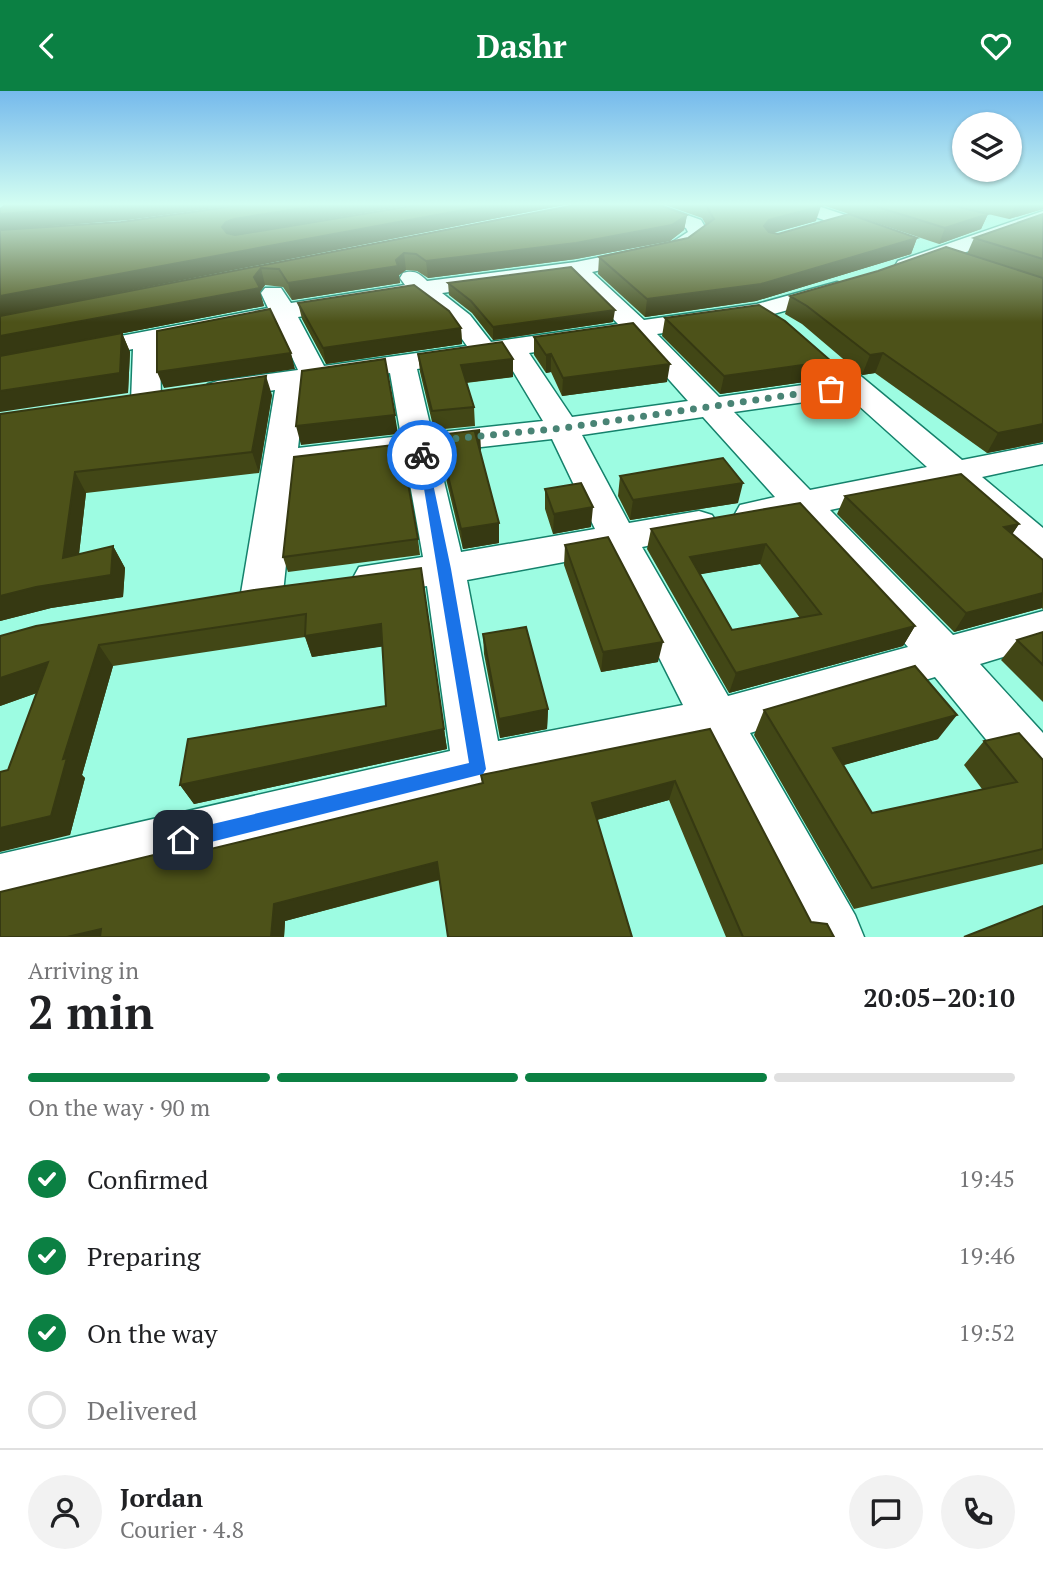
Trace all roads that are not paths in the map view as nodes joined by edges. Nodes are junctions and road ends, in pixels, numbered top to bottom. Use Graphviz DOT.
graph roads {
  1 [pos="685,243"];
  2 [pos="909,243"];
  3 [pos="984,243"];
  4 [pos="591,258"];
  5 [pos="953,259"];
  6 [pos="396,260"];
  7 [pos="276,272"];
  8 [pos="889,272"];
  9 [pos="863,281"];
  10 [pos="421,289"];
  11 [pos="760,311"];
  12 [pos="284,312"];
  13 [pos="638,329"];
  14 [pos="147,337"];
  15 [pos="498,350"];
  16 [pos="402,363"];
  17 [pos="0,367"];
  18 [pos="303,377"];
  19 [pos="855,386"];
  20 [pos="199,393"];
  21 [pos="146,402"];
  22 [pos="712,408"];
  23 [pos="563,428"];
  24 [pos="419,442"];
  25 [pos="1043,454"];
  26 [pos="281,460"];
  27 [pos="951,472"];
  28 [pos="803,506"];
  29 [pos="618,538"];
  30 [pos="1043,549"];
  31 [pos="445,569"];
  32 [pos="341,582"];
  33 [pos="302,588"];
  34 [pos="262,593"];
  35 [pos="223,599"];
  36 [pos="1043,628"];
  37 [pos="944,657"];
  38 [pos="716,721"];
  39 [pos="478,769"];
  40 [pos="1043,770"];
  41 [pos="0,883"];
  42 [pos="833,937"];
  1 -- 4 [label="street"];
  2 -- 5 [label="street"];
  3 -- 5 [label="street"];
  4 -- 10 [label="street"];
  4 -- 13 [label="street"];
  5 -- 8 [label="street"];
  6 -- 10 [label="street"];
  7 -- 12 [label="street"];
  9 -- 11 [label="street"];
  10 -- 12 [label="street"];
  10 -- 15 [label="street"];
  11 -- 13 [label="street"];
  11 -- 19 [label="street"];
  12 -- 14 [label="street"];
  12 -- 18 [label="street"];
  13 -- 15 [label="street"];
  13 -- 22 [label="street"];
  14 -- 17 [label="street"];
  14 -- 21 [label="street"];
  15 -- 16 [label="street"];
  15 -- 23 [label="street"];
  16 -- 18 [label="street"];
  16 -- 24 [label="street"];
  18 -- 20 [label="street"];
  18 -- 26 [label="street"];
  19 -- 22 [label="street"];
  19 -- 27 [label="street"];
  22 -- 23 [label="street"];
  22 -- 28 [label="street"];
  23 -- 24 [label="street"];
  23 -- 29 [label="street"];
  24 -- 26 [label="street"];
  24 -- 31 [label="street"];
  25 -- 27 [label="street"];
  26 -- 34 [label="street"];
  27 -- 28 [label="street"];
  27 -- 30 [label="street"];
  28 -- 29 [label="street"];
  28 -- 37 [label="street"];
  29 -- 31 [label="street"];
  29 -- 38 [label="street"];
  31 -- 32 [label="street"];
  31 -- 39 [label="street"];
  33 -- 34 [label="street"];
  34 -- 35 [label="street"];
  36 -- 37 [label="street"];
  37 -- 38 [label="street"];
  37 -- 40 [label="street"];
  38 -- 39 [label="street"];
  38 -- 42 [label="street"];
  39 -- 41 [label="street"];
}
